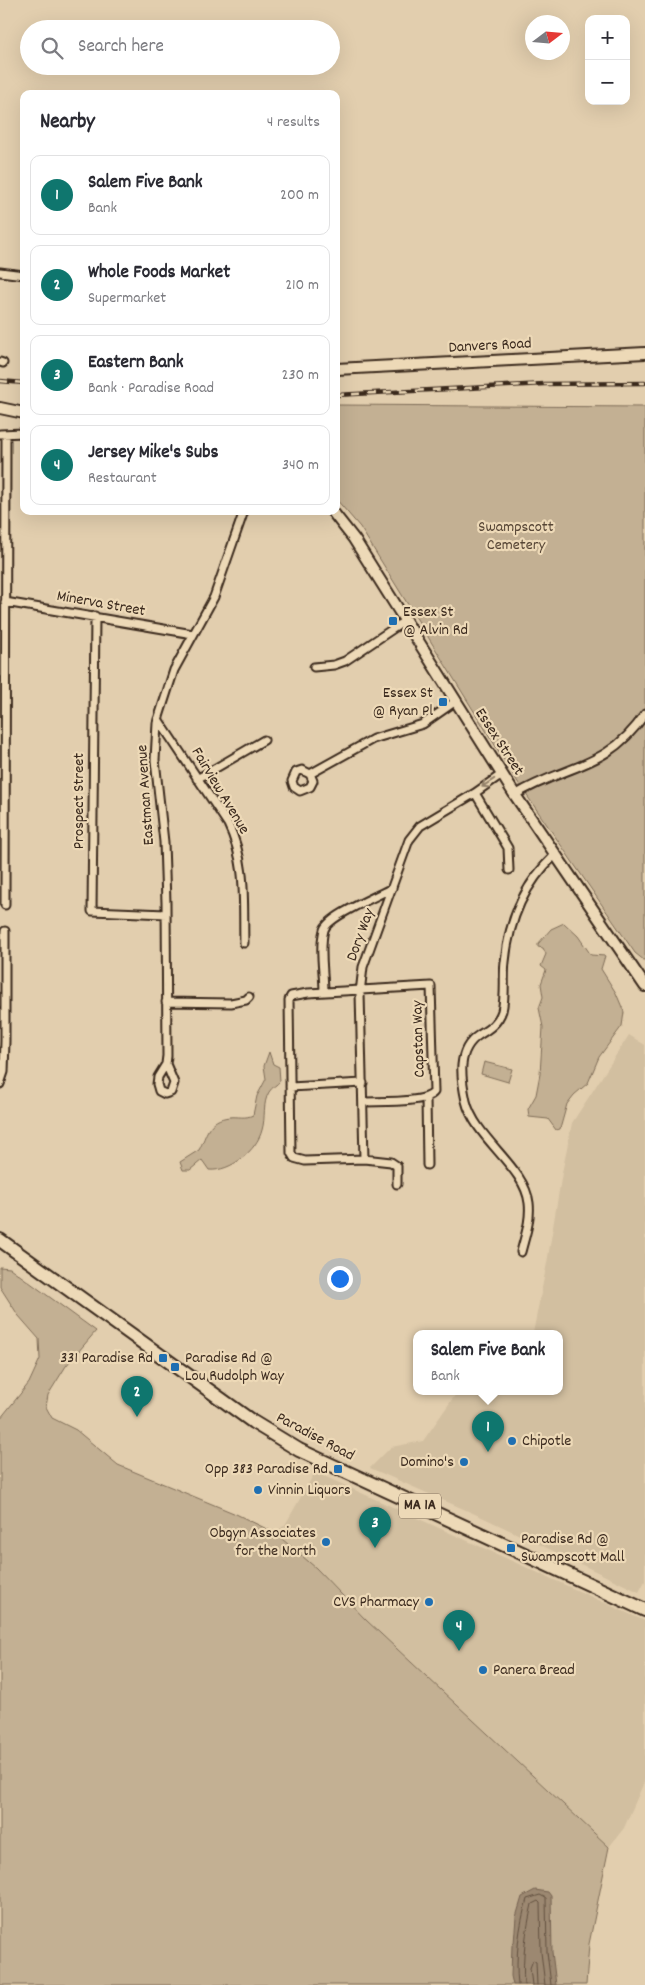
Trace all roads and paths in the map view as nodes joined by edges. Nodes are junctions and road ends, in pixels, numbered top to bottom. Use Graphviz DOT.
graph roads {
  1 [pos="0,272"];
  2 [pos="20,274"];
  3 [pos="645,353"];
  4 [pos="340,369"];
  5 [pos="0,408"];
  6 [pos="20,412"];
  7 [pos="20,432"];
  8 [pos="3,434"];
  9 [pos="243,515"];
  10 [pos="335,515"];
  11 [pos="5,602"];
  12 [pos="95,616"];
  13 [pos="406,620"];
  14 [pos="2,625"];
  15 [pos="193,634"];
  16 [pos="314,667"];
  17 [pos="456,701"];
  18 [pos="645,714"];
  19 [pos="158,719"];
  20 [pos="264,740"];
  21 [pos="310,774"];
  22 [pos="502,774"];
  23 [pos="197,778"];
  24 [pos="475,793"];
  25 [pos="515,795"];
  26 [pos="555,855"];
  27 [pos="509,870"];
  28 [pos="392,888"];
  29 [pos="5,905"];
  30 [pos="166,914"];
  31 [pos="5,932"];
  32 [pos="244,943"];
  33 [pos="645,986"];
  34 [pos="360,991"];
  35 [pos="324,992"];
  36 [pos="249,997"];
  37 [pos="2,999"];
  38 [pos="166,1002"];
  39 [pos="166,1064"];
  40 [pos="362,1082"];
  41 [pos="0,1084"];
  42 [pos="290,1087"];
  43 [pos="426,1098"];
  44 [pos="363,1102"];
  45 [pos="364,1158"];
  46 [pos="427,1166"];
  47 [pos="397,1184"];
  48 [pos="0,1240"];
  49 [pos="521,1252"];
  50 [pos="645,1610"];
  1 -- 2 [label="street"];
  3 -- 4 [label="main road, Danvers Road"];
  5 -- 6 [label="main road"];
  7 -- 8 [label="street"];
  8 -- 11 [label="street"];
  9 -- 15 [label="street, Eastman Avenue"];
  10 -- 13 [label="main road, Essex Street"];
  11 -- 12 [label="street, Minerva Street"];
  11 -- 14 [label="street"];
  12 -- 15 [label="street, Minerva Street"];
  12 -- 30 [label="street, Prospect Street"];
  13 -- 16 [label="street"];
  13 -- 17 [label="main road, Essex Street"];
  14 -- 29 [label="street"];
  15 -- 19 [label="street, Eastman Avenue"];
  17 -- 21 [label="street"];
  17 -- 22 [label="main road, Essex Street"];
  18 -- 25 [label="street"];
  19 -- 23 [label="street, Fairview Avenue"];
  19 -- 30 [label="street, Eastman Avenue"];
  20 -- 23 [label="street"];
  22 -- 24 [label="street, Dory Way, one-way"];
  22 -- 25 [label="main road, Essex Street"];
  23 -- 32 [label="street, Fairview Avenue"];
  24 -- 27 [label="street"];
  24 -- 28 [label="street, Dory Way"];
  25 -- 26 [label="main road, Essex Street"];
  26 -- 33 [label="main road, Essex Street"];
  26 -- 49 [label="street"];
  28 -- 34 [label="street, Dory Way"];
  28 -- 35 [label="street"];
  30 -- 38 [label="street, Eastman Avenue"];
  31 -- 37 [label="street"];
  34 -- 35 [label="street"];
  34 -- 40 [label="street, Dory Way"];
  34 -- 43 [label="street, Capstan Way"];
  35 -- 42 [label="street"];
  36 -- 38 [label="street"];
  37 -- 41 [label="street"];
  38 -- 39 [label="street, Eastman Avenue"];
  40 -- 42 [label="street"];
  40 -- 44 [label="street, Dory Way"];
  42 -- 45 [label="street"];
  43 -- 44 [label="street"];
  43 -- 46 [label="street"];
  44 -- 45 [label="street, Dory Way"];
  45 -- 47 [label="street"];
  48 -- 50 [label="highway, Paradise Road / MA 1A"];
}
